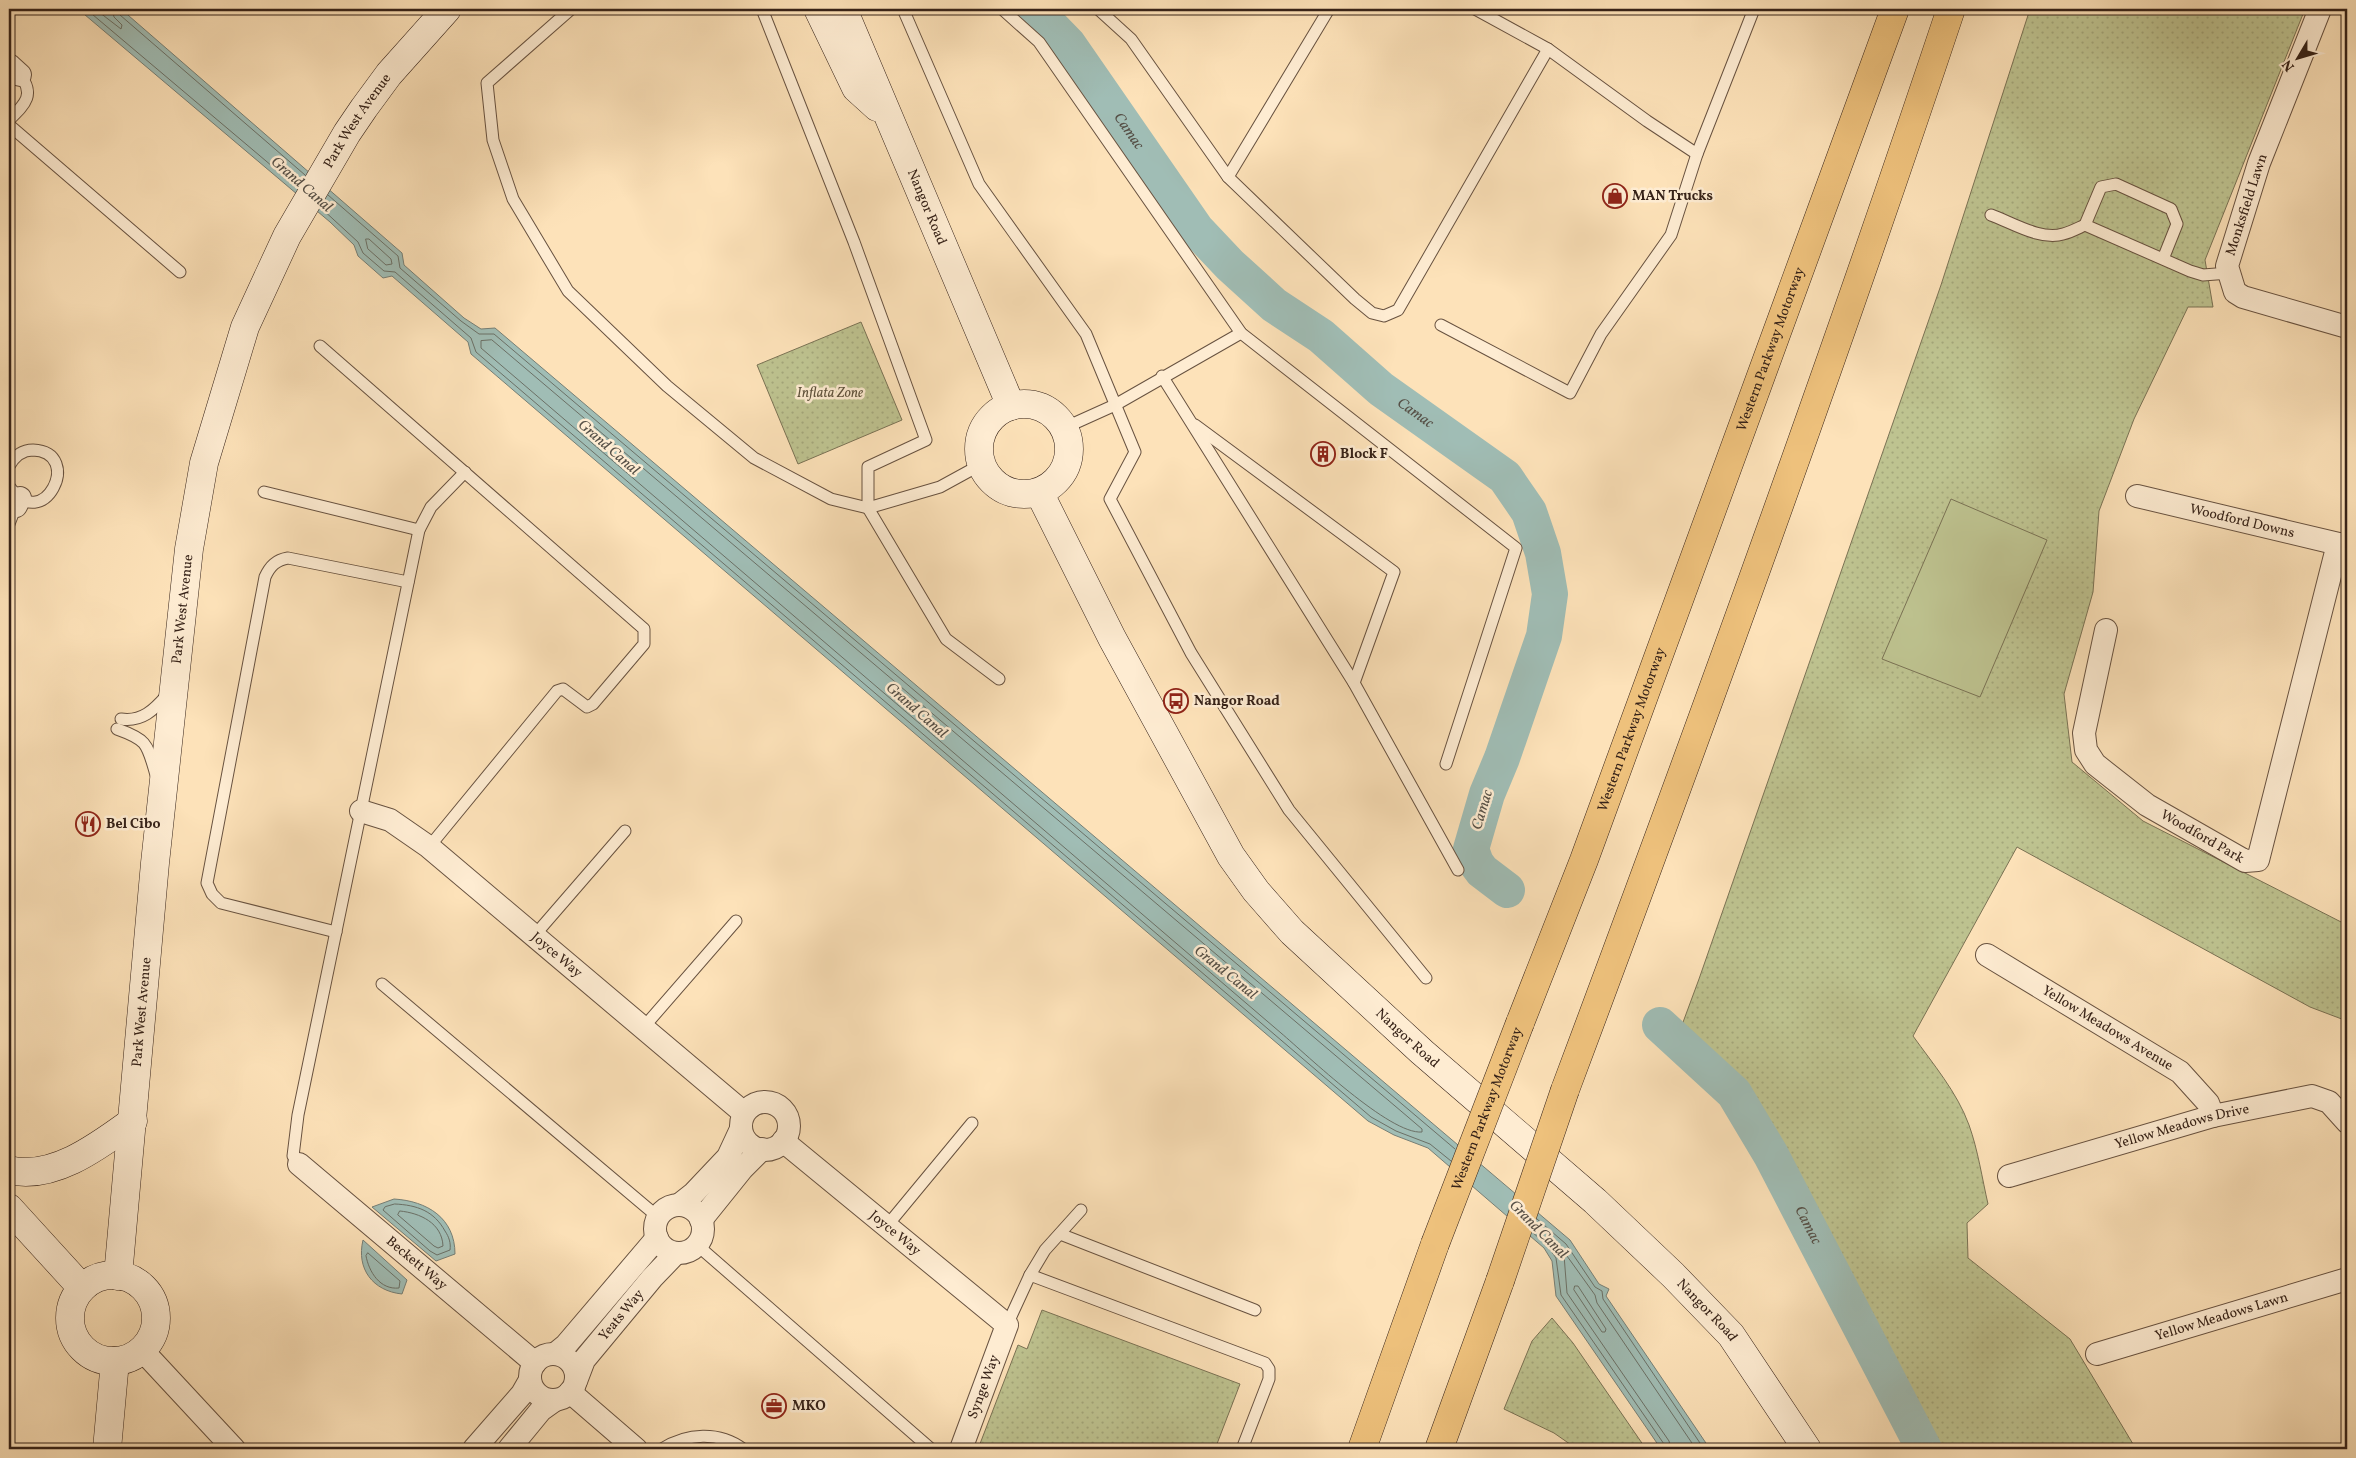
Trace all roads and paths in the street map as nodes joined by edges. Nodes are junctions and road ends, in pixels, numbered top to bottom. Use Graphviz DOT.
graph roads {
  1 [pos="447,9"];
  2 [pos="571,9"];
  3 [pos="762,9"];
  4 [pos="818,9"];
  5 [pos="843,9"];
  6 [pos="902,9"];
  7 [pos="1002,9"];
  8 [pos="1098,9"];
  9 [pos="1329,9"];
  10 [pos="1475,9"];
  11 [pos="1754,9"];
  12 [pos="1895,9"];
  13 [pos="1952,9"];
  14 [pos="2320,9"];
  15 [pos="1548,49"];
  16 [pos="15,70"];
  17 [pos="889,118"];
  18 [pos="9,120"];
  19 [pos="9,125"];
  20 [pos="1697,154"];
  21 [pos="1228,177"];
  22 [pos="1991,215"];
  23 [pos="2085,225"];
  24 [pos="2163,259"];
  25 [pos="180,272"];
  26 [pos="2229,273"];
  27 [pos="1441,324"];
  28 [pos="2347,327"];
  29 [pos="1241,333"];
  30 [pos="320,346"];
  31 [pos="1162,376"];
  32 [pos="1115,405"];
  33 [pos="1011,406"];
  34 [pos="1190,421"];
  35 [pos="1064,428"];
  36 [pos="982,464"];
  37 [pos="9,466"];
  38 [pos="465,472"];
  39 [pos="264,492"];
  40 [pos="1039,492"];
  41 [pos="2137,496"];
  42 [pos="14,504"];
  43 [pos="868,508"];
  44 [pos="419,530"];
  45 [pos="2343,545"];
  46 [pos="408,582"];
  47 [pos="2106,630"];
  48 [pos="999,679"];
  49 [pos="1354,684"];
  50 [pos="174,688"];
  51 [pos="1446,764"];
  52 [pos="162,793"];
  53 [pos="361,811"];
  54 [pos="625,831"];
  55 [pos="429,847"];
  56 [pos="1458,870"];
  57 [pos="736,921"];
  58 [pos="336,932"];
  59 [pos="534,936"];
  60 [pos="1987,955"];
  61 [pos="1426,978"];
  62 [pos="382,984"];
  63 [pos="643,1028"];
  64 [pos="2213,1116"];
  65 [pos="132,1121"];
  66 [pos="742,1121"];
  67 [pos="2347,1122"];
  68 [pos="972,1123"];
  69 [pos="783,1141"];
  70 [pos="762,1149"];
  71 [pos="298,1164"];
  72 [pos="9,1170"];
  73 [pos="2009,1176"];
  74 [pos="678,1205"];
  75 [pos="9,1208"];
  76 [pos="1081,1210"];
  77 [pos="701,1220"];
  78 [pos="658,1227"];
  79 [pos="886,1227"];
  80 [pos="1060,1234"];
  81 [pos="697,1245"];
  82 [pos="676,1253"];
  83 [pos="1030,1274"];
  84 [pos="118,1276"];
  85 [pos="2347,1279"];
  86 [pos="82,1288"];
  87 [pos="1254,1310"];
  88 [pos="1007,1325"];
  89 [pos="142,1350"];
  90 [pos="2097,1354"];
  91 [pos="115,1361"];
  92 [pos="540,1366"];
  93 [pos="567,1391"];
  94 [pos="107,1449"];
  95 [pos="234,1449"];
  96 [pos="474,1449"];
  97 [pos="509,1449"];
  98 [pos="636,1449"];
  99 [pos="662,1449"];
  100 [pos="743,1449"];
  101 [pos="931,1449"];
  102 [pos="961,1449"];
  103 [pos="1242,1449"];
  104 [pos="1362,1449"];
  105 [pos="1440,1449"];
  106 [pos="1807,1449"];
  1 -- 50 [label="main road, Park West Avenue"];
  2 -- 43 [label="lane"];
  3 -- 43 [label="lane"];
  4 -- 17 [label="main road"];
  5 -- 17 [label="main road, Nangor Road"];
  6 -- 32 [label="lane"];
  7 -- 29 [label="lane"];
  8 -- 21 [label="lane"];
  9 -- 21 [label="lane"];
  10 -- 15 [label="lane"];
  11 -- 20 [label="lane"];
  12 -- 104 [label="highway, Western Parkway Motorway, bridge"];
  13 -- 105 [label="highway, bridge"];
  14 -- 26 [label="street, Monksfield Lawn"];
  15 -- 20 [label="lane"];
  15 -- 21 [label="lane"];
  16 -- 18 [label="lane"];
  17 -- 33 [label="main road, Nangor Road"];
  19 -- 25 [label="lane"];
  20 -- 27 [label="lane"];
  22 -- 23 [label="lane"];
  23 -- 24 [label="lane"];
  23 -- 24 [label="lane"];
  24 -- 26 [label="lane"];
  26 -- 28 [label="street, Monksfield Lawn"];
  29 -- 31 [label="lane"];
  29 -- 51 [label="lane"];
  30 -- 38 [label="lane"];
  31 -- 32 [label="lane"];
  31 -- 34 [label="lane"];
  32 -- 35 [label="lane"];
  32 -- 61 [label="lane"];
  33 -- 35 [label="main road"];
  33 -- 36 [label="main road"];
  34 -- 49 [label="lane"];
  34 -- 49 [label="lane"];
  35 -- 40 [label="main road"];
  36 -- 40 [label="main road"];
  36 -- 43 [label="lane"];
  37 -- 42 [label="lane"];
  38 -- 44 [label="lane"];
  38 -- 55 [label="lane"];
  39 -- 44 [label="lane"];
  40 -- 106 [label="main road, Nangor Road"];
  41 -- 45 [label="street, Woodford Downs"];
  43 -- 48 [label="lane"];
  44 -- 46 [label="lane"];
  45 -- 47 [label="street, Woodford Park"];
  46 -- 53 [label="lane"];
  46 -- 58 [label="lane"];
  49 -- 56 [label="lane"];
  50 -- 52 [label="main road, Park West Avenue"];
  50 -- 52 [label="lane"];
  52 -- 65 [label="main road, Park West Avenue"];
  53 -- 55 [label="street, Joyce Way"];
  53 -- 58 [label="lane"];
  54 -- 59 [label="lane"];
  55 -- 59 [label="street, Joyce Way"];
  57 -- 63 [label="lane"];
  58 -- 71 [label="lane"];
  59 -- 63 [label="street, Joyce Way"];
  60 -- 64 [label="street, Yellow Meadows Avenue"];
  62 -- 78 [label="lane"];
  63 -- 66 [label="street, Joyce Way"];
  64 -- 67 [label="street, Yellow Meadows Drive"];
  64 -- 73 [label="street, Yellow Meadows Drive"];
  65 -- 72 [label="main road"];
  65 -- 84 [label="main road, Park West Avenue"];
  66 -- 69 [label="street"];
  66 -- 70 [label="street"];
  66 -- 74 [label="street"];
  68 -- 79 [label="lane"];
  69 -- 70 [label="street"];
  69 -- 79 [label="street, Joyce Way"];
  70 -- 77 [label="street"];
  71 -- 92 [label="street, Beckett Way"];
  74 -- 77 [label="street"];
  74 -- 78 [label="street"];
  75 -- 86 [label="main road"];
  76 -- 80 [label="lane"];
  77 -- 81 [label="street"];
  78 -- 82 [label="street"];
  78 -- 92 [label="street, Yeats Way"];
  79 -- 88 [label="street, Joyce Way"];
  80 -- 83 [label="lane"];
  80 -- 87 [label="lane"];
  81 -- 82 [label="street"];
  81 -- 101 [label="lane"];
  82 -- 93 [label="street, Yeats Way"];
  83 -- 88 [label="lane"];
  83 -- 103 [label="lane"];
  84 -- 86 [label="main road"];
  84 -- 89 [label="main road"];
  85 -- 90 [label="street, Yellow Meadows Lawn"];
  86 -- 91 [label="main road"];
  88 -- 102 [label="street, Synge Way"];
  89 -- 91 [label="main road"];
  89 -- 95 [label="street"];
  91 -- 94 [label="main road"];
  92 -- 93 [label="street"];
  92 -- 93 [label="street"];
  92 -- 96 [label="street, Yeats Way"];
  93 -- 97 [label="street, Yeats Way"];
  93 -- 98 [label="street"];
  99 -- 100 [label="lane"];
}
